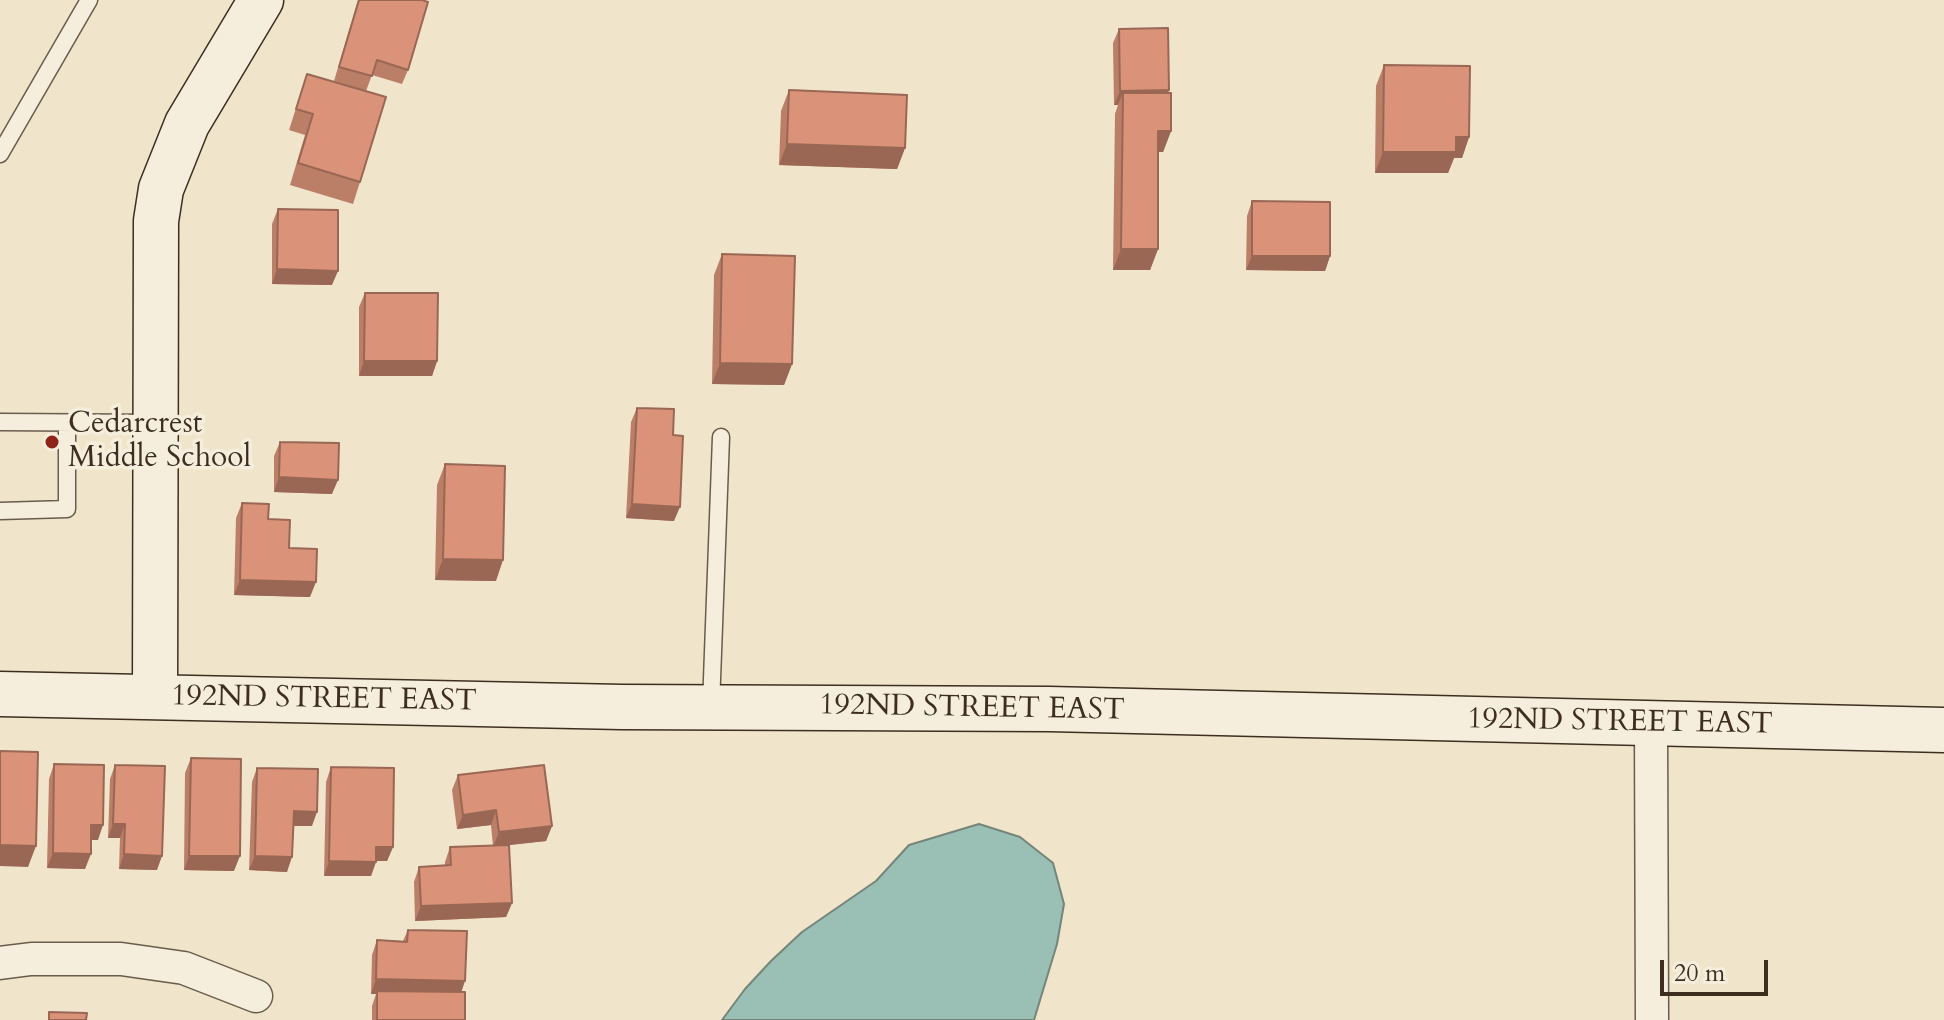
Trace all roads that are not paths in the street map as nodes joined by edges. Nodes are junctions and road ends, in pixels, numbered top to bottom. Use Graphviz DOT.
graph roads {
  1 [pos="89,0"];
  2 [pos="261,0"];
  3 [pos="0,154"];
  4 [pos="0,422"];
  5 [pos="67,423"];
  6 [pos="156,423"];
  7 [pos="721,437"];
  8 [pos="0,511"];
  9 [pos="0,694"];
  10 [pos="155,696"];
  11 [pos="711,707"];
  12 [pos="1651,725"];
  13 [pos="1944,730"];
  14 [pos="0,963"];
  15 [pos="256,996"];
  16 [pos="1652,1020"];
  1 -- 3 [label="lane"];
  2 -- 6 [label="street"];
  4 -- 5 [label="lane"];
  5 -- 6 [label="lane"];
  5 -- 8 [label="lane"];
  6 -- 10 [label="street"];
  7 -- 11 [label="lane"];
  9 -- 10 [label="street, 192ND STREET EAST"];
  10 -- 11 [label="street, 192ND STREET EAST"];
  11 -- 12 [label="street, 192ND STREET EAST"];
  12 -- 13 [label="street, 192ND STREET EAST"];
  12 -- 16 [label="street"];
  14 -- 15 [label="street"];
}
